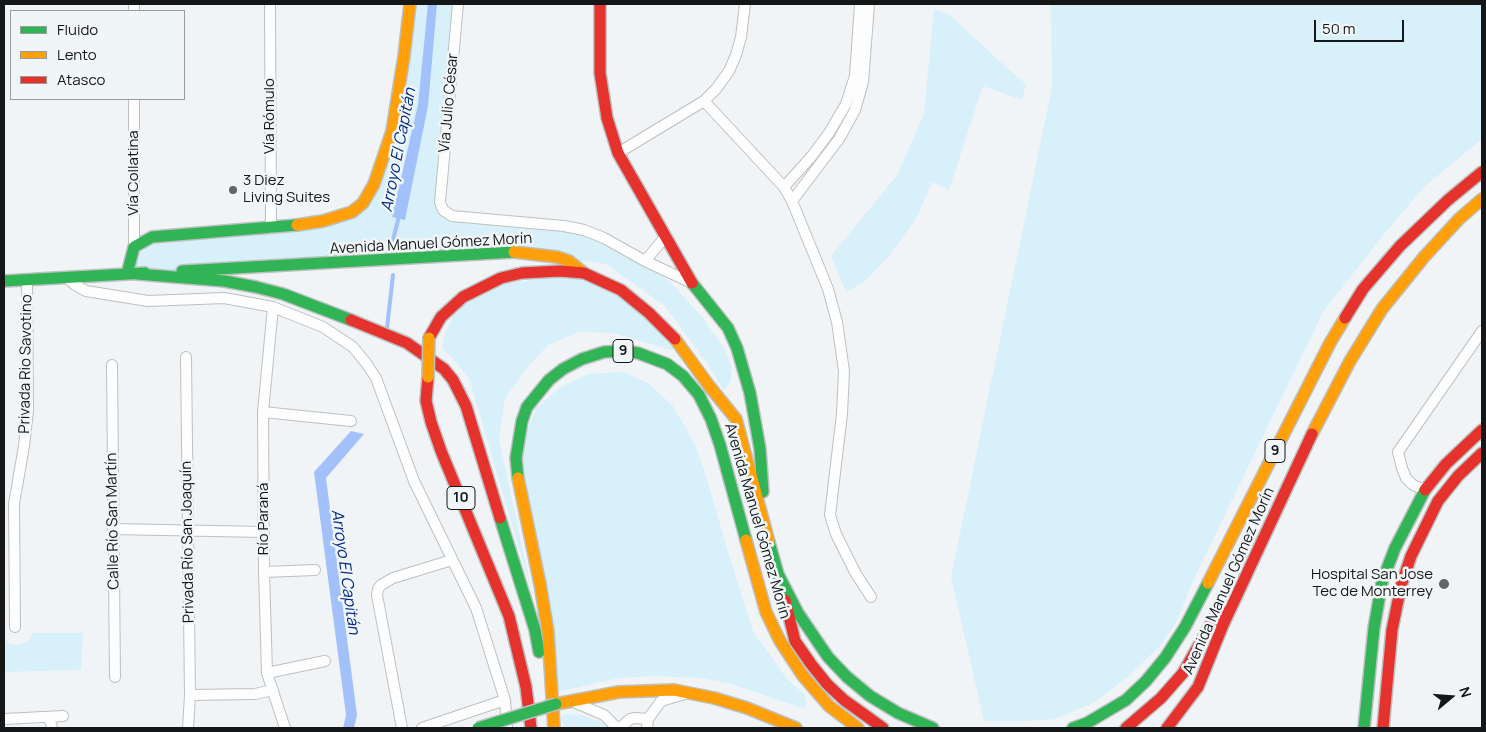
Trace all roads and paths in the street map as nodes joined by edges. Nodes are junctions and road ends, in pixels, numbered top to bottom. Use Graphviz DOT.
graph roads {
  1 [pos="270,4"];
  2 [pos="410,4"];
  3 [pos="458,4"];
  4 [pos="600,4"];
  5 [pos="745,4"];
  6 [pos="860,4"];
  7 [pos="869,4"];
  8 [pos="134,100"];
  9 [pos="704,101"];
  10 [pos="618,153"];
  11 [pos="1482,172"];
  12 [pos="784,187"];
  13 [pos="1482,199"];
  14 [pos="792,201"];
  15 [pos="271,228"];
  16 [pos="666,236"];
  17 [pos="134,247"];
  18 [pos="645,261"];
  19 [pos="584,273"];
  20 [pos="132,274"];
  21 [pos="67,278"];
  22 [pos="26,280"];
  23 [pos="4,281"];
  24 [pos="692,283"];
  25 [pos="274,307"];
  26 [pos="1482,331"];
  27 [pos="186,356"];
  28 [pos="112,364"];
  29 [pos="263,412"];
  30 [pos="351,421"];
  31 [pos="1482,430"];
  32 [pos="1482,452"];
  33 [pos="1424,490"];
  34 [pos="764,527"];
  35 [pos="113,529"];
  36 [pos="188,531"];
  37 [pos="264,532"];
  38 [pos="1264,537"];
  39 [pos="452,560"];
  40 [pos="316,570"];
  41 [pos="264,572"];
  42 [pos="778,574"];
  43 [pos="871,597"];
  44 [pos="15,627"];
  45 [pos="325,661"];
  46 [pos="267,673"];
  47 [pos="115,677"];
  48 [pos="273,690"];
  49 [pos="690,693"];
  50 [pos="190,695"];
  51 [pos="505,700"];
  52 [pos="570,701"];
  53 [pos="63,716"];
  54 [pos="48,717"];
  55 [pos="4,719"];
  56 [pos="648,723"];
  57 [pos="555,725"];
  58 [pos="52,728"];
  59 [pos="188,728"];
  60 [pos="285,728"];
  61 [pos="402,728"];
  62 [pos="422,728"];
  63 [pos="478,728"];
  64 [pos="507,728"];
  65 [pos="531,728"];
  66 [pos="619,728"];
  67 [pos="796,728"];
  68 [pos="858,728"];
  69 [pos="883,728"];
  70 [pos="933,728"];
  71 [pos="1073,728"];
  72 [pos="1126,728"];
  73 [pos="1167,728"];
  74 [pos="1364,728"];
  75 [pos="1383,728"];
  1 -- 15 [label="street, Vía Rómulo"];
  2 -- 15 [label="main road"];
  3 -- 18 [label="street, Vía Julio César"];
  4 -- 10 [label="main road"];
  5 -- 9 [label="street"];
  6 -- 12 [label="street"];
  7 -- 14 [label="street"];
  8 -- 17 [label="street, Vía Collatina"];
  9 -- 10 [label="street"];
  9 -- 12 [label="street"];
  10 -- 16 [label="main road"];
  11 -- 71 [label="main road, Avenida Manuel Gómez Morín / 9"];
  12 -- 14 [label="street"];
  13 -- 38 [label="main road, Avenida Manuel Gómez Morín / 9"];
  14 -- 43 [label="street"];
  15 -- 17 [label="main road"];
  16 -- 18 [label="street"];
  16 -- 24 [label="main road"];
  17 -- 20 [label="main road"];
  18 -- 24 [label="street"];
  19 -- 20 [label="main road, Avenida Manuel Gómez Morín"];
  19 -- 34 [label="main road, Avenida Manuel Gómez Morín"];
  19 -- 65 [label="main road, 10, bridge"];
  20 -- 21 [label="main road, Avenida Manuel Gómez Morín"];
  20 -- 57 [label="main road"];
  21 -- 22 [label="main road, Avenida Manuel Gómez Morín"];
  21 -- 25 [label="street"];
  22 -- 23 [label="main road, Avenida Manuel Gómez Morín"];
  22 -- 44 [label="street, Privada Rio Savotino"];
  24 -- 34 [label="main road"];
  25 -- 29 [label="street, Río Paraná"];
  25 -- 39 [label="street"];
  26 -- 33 [label="street"];
  27 -- 36 [label="street, Privada Río San Joaquín"];
  28 -- 35 [label="street, Calle Río San Martín"];
  29 -- 30 [label="street"];
  29 -- 37 [label="street, Río Paraná"];
  31 -- 33 [label="main road"];
  32 -- 75 [label="main road"];
  33 -- 74 [label="main road"];
  34 -- 42 [label="main road, Avenida Manuel Gómez Morín"];
  35 -- 36 [label="street"];
  35 -- 47 [label="street, Calle Río San Martín"];
  36 -- 37 [label="street"];
  36 -- 50 [label="street, Privada Río San Joaquín"];
  37 -- 41 [label="street, Río Paraná"];
  38 -- 72 [label="main road"];
  38 -- 73 [label="main road, Avenida Manuel Gómez Morín / 9"];
  39 -- 51 [label="street"];
  39 -- 61 [label="street"];
  40 -- 41 [label="street"];
  41 -- 46 [label="street, Río Paraná"];
  42 -- 69 [label="main road"];
  42 -- 70 [label="main road, Avenida Manuel Gómez Morín"];
  45 -- 46 [label="street"];
  46 -- 48 [label="street, Río Paraná"];
  48 -- 50 [label="street"];
  48 -- 60 [label="street, Río Paraná"];
  49 -- 52 [label="main road"];
  49 -- 56 [label="street"];
  49 -- 67 [label="main road"];
  50 -- 59 [label="street, Privada Río San Joaquín"];
  51 -- 62 [label="street"];
  51 -- 64 [label="street"];
  52 -- 63 [label="main road, bridge"];
  52 -- 66 [label="street"];
  53 -- 54 [label="street"];
  54 -- 55 [label="street"];
  54 -- 58 [label="street"];
  56 -- 66 [label="street"];
  57 -- 68 [label="main road, Avenida Manuel Gómez Morín / 9"];
}
